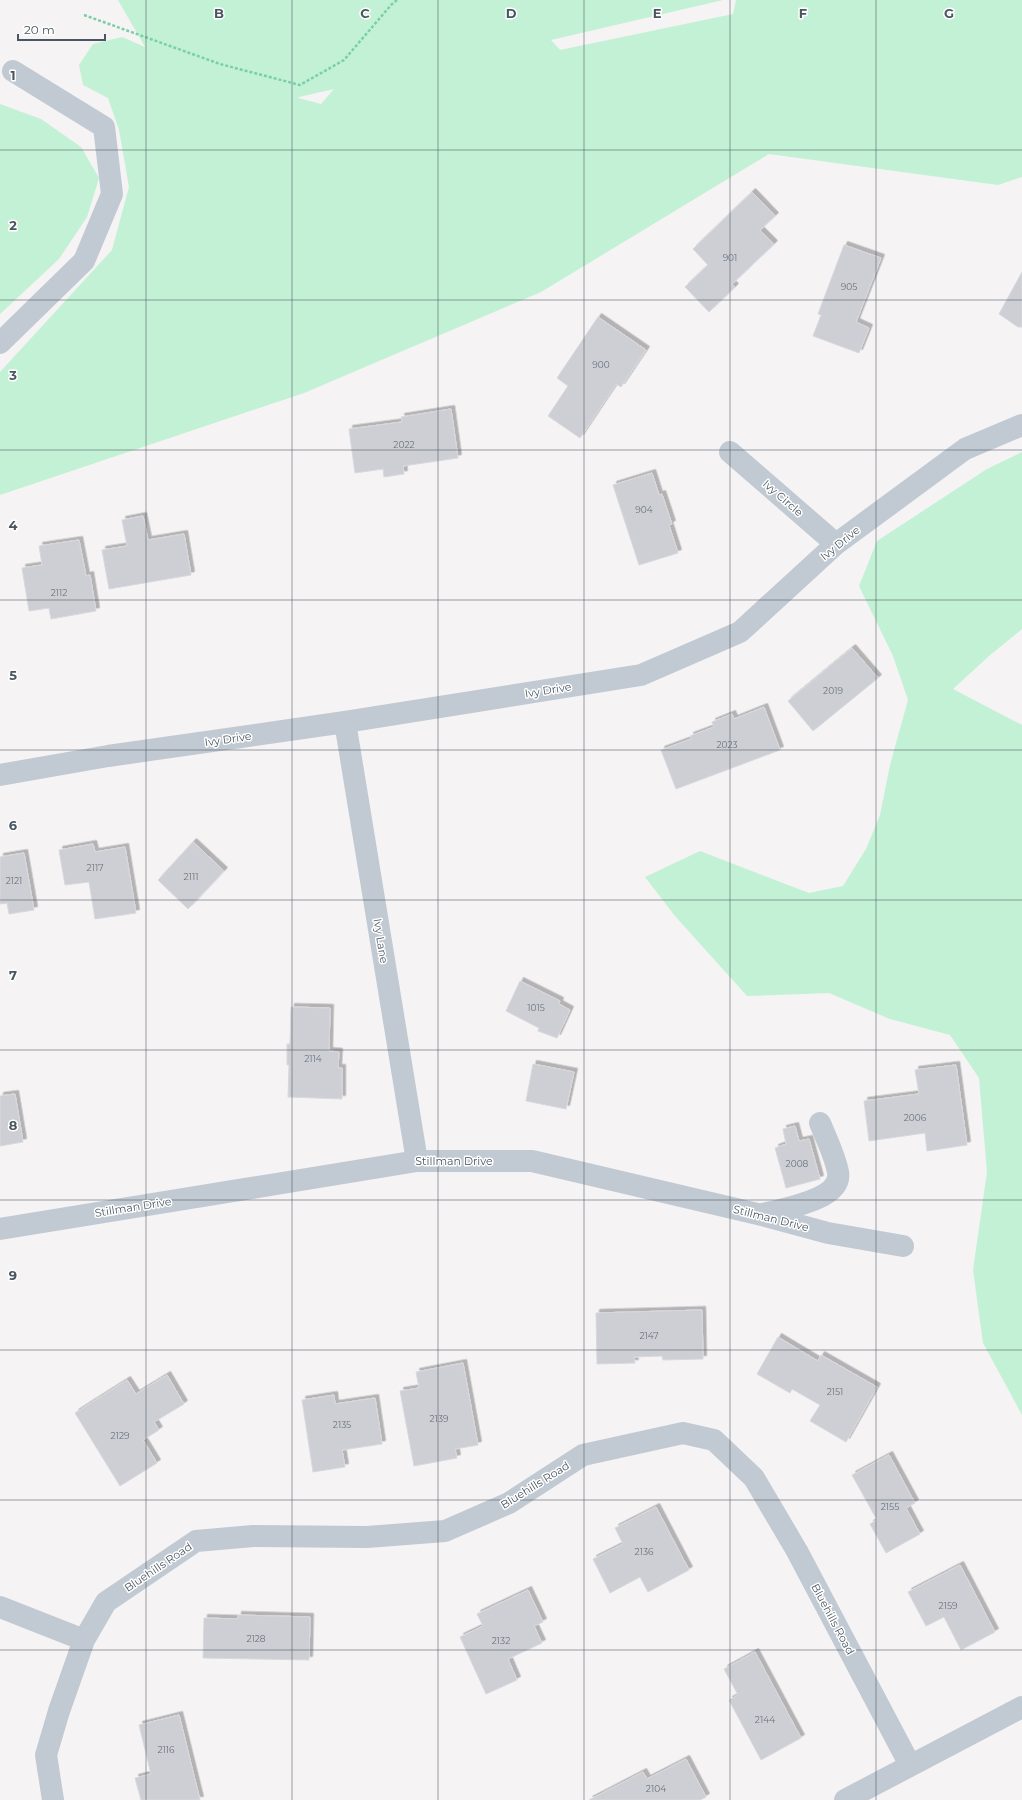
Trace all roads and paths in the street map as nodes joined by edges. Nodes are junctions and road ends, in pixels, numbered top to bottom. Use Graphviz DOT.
graph roads {
  1 [pos="397,0"];
  2 [pos="84,15"];
  3 [pos="13,71"];
  4 [pos="0,343"];
  5 [pos="1022,425"];
  6 [pos="730,452"];
  7 [pos="836,544"];
  8 [pos="345,722"];
  9 [pos="0,775"];
  10 [pos="820,1123"];
  11 [pos="417,1161"];
  12 [pos="762,1215"];
  13 [pos="0,1229"];
  14 [pos="903,1246"];
  15 [pos="0,1607"];
  16 [pos="84,1640"];
  17 [pos="1022,1707"];
  18 [pos="910,1766"];
  19 [pos="53,1800"];
  20 [pos="846,1800"];
  1 -- 2 [label="path"];
  3 -- 4 [label="street"];
  5 -- 7 [label="street, Ivy Drive"];
  6 -- 7 [label="street, Ivy Circle"];
  7 -- 8 [label="street, Ivy Drive"];
  8 -- 9 [label="street, Ivy Drive"];
  8 -- 11 [label="street, Ivy Lane"];
  10 -- 12 [label="street"];
  11 -- 12 [label="street, Stillman Drive"];
  11 -- 13 [label="street, Stillman Drive"];
  12 -- 14 [label="street, Stillman Drive"];
  15 -- 16 [label="street"];
  16 -- 18 [label="street, Bluehills Road"];
  16 -- 19 [label="street, Bluehills Road"];
  17 -- 18 [label="street"];
  18 -- 20 [label="street"];
}
